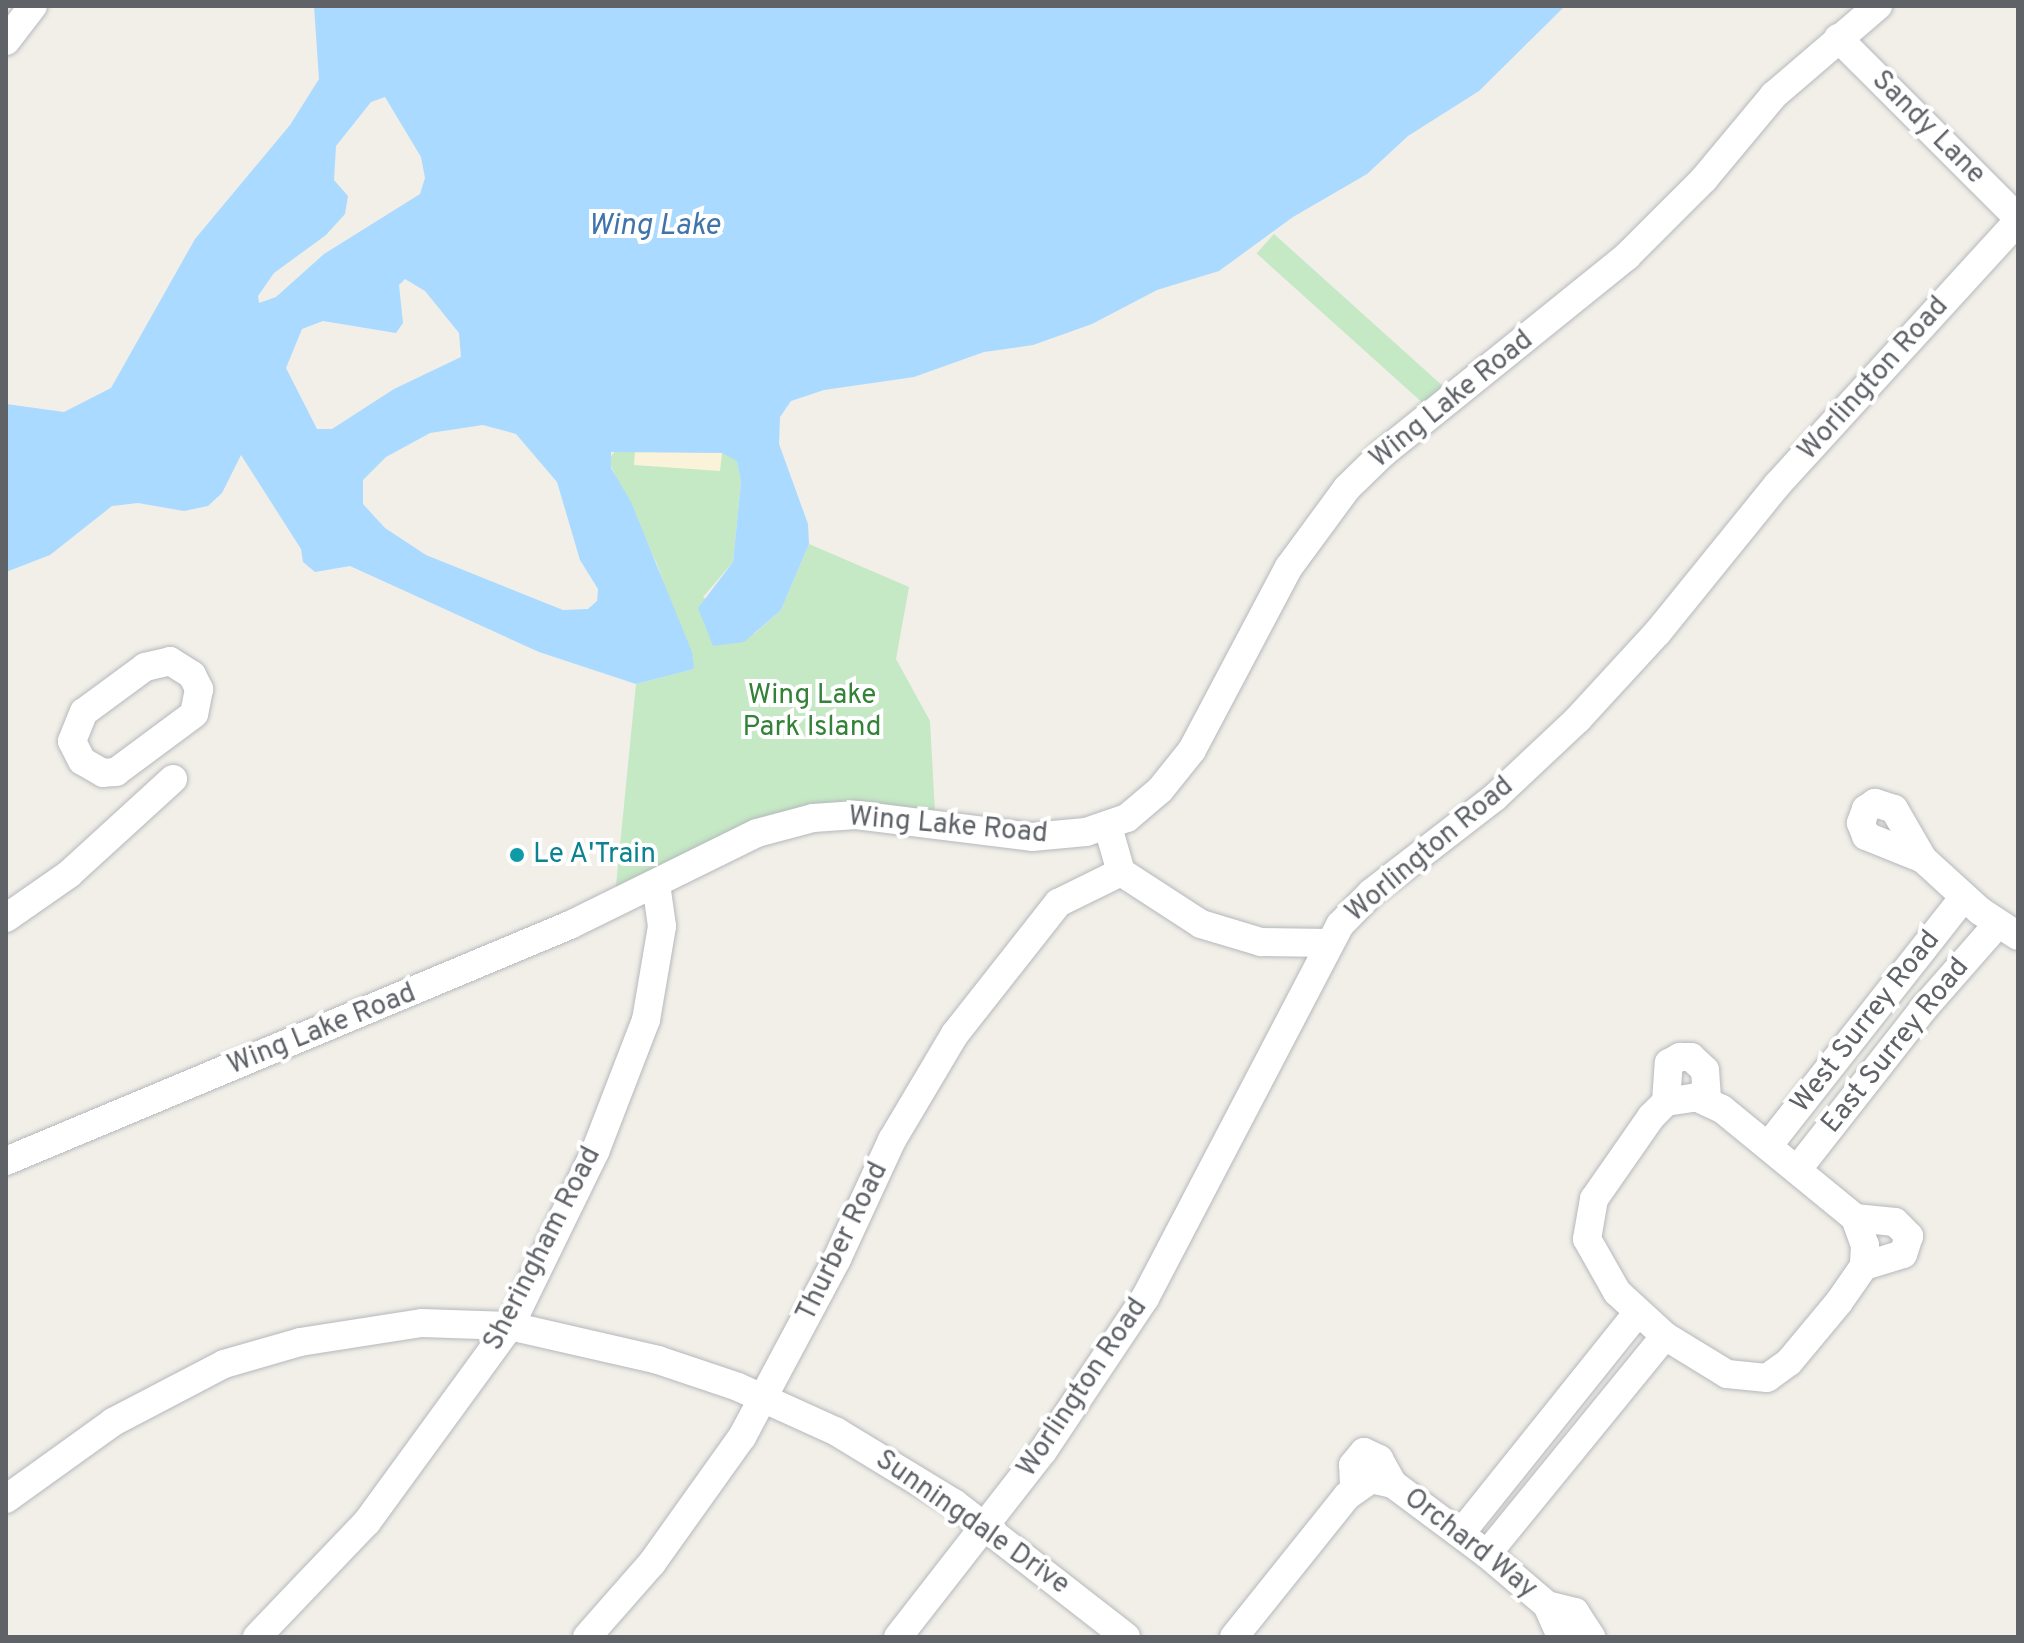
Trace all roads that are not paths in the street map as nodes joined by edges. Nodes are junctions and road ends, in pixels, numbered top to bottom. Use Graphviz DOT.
graph roads {
  1 [pos="33,6"];
  2 [pos="1878,6"];
  3 [pos="1838,38"];
  4 [pos="6,41"];
  5 [pos="2018,219"];
  6 [pos="127,766"];
  7 [pos="1108,827"];
  8 [pos="1923,859"];
  9 [pos="1121,872"];
  10 [pos="656,884"];
  11 [pos="1964,897"];
  12 [pos="6,918"];
  13 [pos="2008,930"];
  14 [pos="1330,943"];
  15 [pos="1707,1101"];
  16 [pos="1666,1102"];
  17 [pos="1783,1158"];
  18 [pos="6,1161"];
  19 [pos="1855,1218"];
  20 [pos="1864,1266"];
  21 [pos="1651,1324"];
  22 [pos="510,1326"];
  23 [pos="765,1398"];
  24 [pos="6,1499"];
  25 [pos="986,1528"];
  26 [pos="1461,1533"];
  27 [pos="1487,1554"];
  28 [pos="1547,1605"];
  29 [pos="257,1637"];
  30 [pos="587,1637"];
  31 [pos="898,1637"];
  32 [pos="1126,1637"];
  33 [pos="1234,1637"];
  34 [pos="1561,1637"];
  35 [pos="1591,1637"];
  1 -- 4 [label="street"];
  2 -- 3 [label="street, Wing Lake Road"];
  3 -- 5 [label="street, Sandy Lane"];
  3 -- 7 [label="street, Wing Lake Road"];
  5 -- 14 [label="street, Worlington Road"];
  6 -- 6 [label="street"];
  6 -- 12 [label="street"];
  7 -- 9 [label="street"];
  7 -- 10 [label="street, Wing Lake Road"];
  8 -- 11 [label="street"];
  9 -- 14 [label="street"];
  9 -- 23 [label="street, Thurber Road"];
  10 -- 18 [label="street, Wing Lake Road"];
  10 -- 22 [label="street, Sheringham Road"];
  11 -- 13 [label="street"];
  11 -- 17 [label="street, West Surrey Road"];
  13 -- 17 [label="street, East Surrey Road"];
  14 -- 25 [label="street, Worlington Road"];
  15 -- 16 [label="street"];
  15 -- 16 [label="street"];
  15 -- 17 [label="street"];
  16 -- 21 [label="street"];
  17 -- 19 [label="street"];
  19 -- 20 [label="street"];
  19 -- 20 [label="street"];
  20 -- 21 [label="street"];
  21 -- 26 [label="street"];
  21 -- 27 [label="street"];
  22 -- 23 [label="street, Sunningdale Drive"];
  22 -- 24 [label="street, Sunningdale Drive"];
  22 -- 29 [label="street, Sheringham Road"];
  23 -- 25 [label="street, Sunningdale Drive"];
  23 -- 30 [label="street, Thurber Road"];
  25 -- 31 [label="street, Worlington Road"];
  25 -- 32 [label="street, Sunningdale Drive"];
  26 -- 27 [label="street, Orchard Way"];
  26 -- 33 [label="street, Orchard Way"];
  27 -- 28 [label="street, Orchard Way"];
  28 -- 34 [label="street, Orchard Way"];
  28 -- 35 [label="street, Orchard Way"];
}
